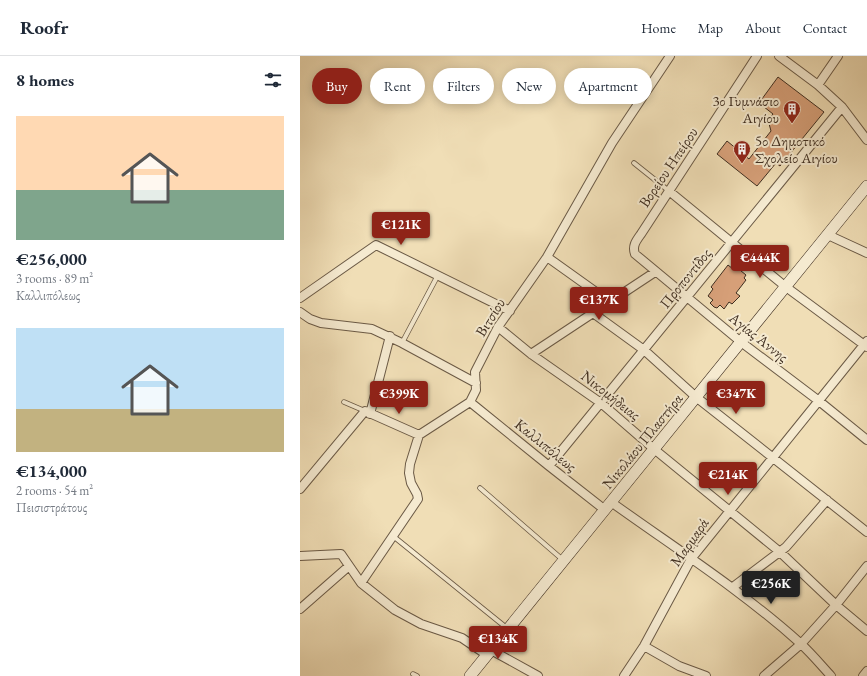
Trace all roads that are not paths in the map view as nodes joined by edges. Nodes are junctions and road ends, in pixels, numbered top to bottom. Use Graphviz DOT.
graph roads {
  1 [pos="670,56"];
  2 [pos="757,56"];
  3 [pos="779,56"];
  4 [pos="838,56"];
  5 [pos="818,85"];
  6 [pos="842,107"];
  7 [pos="867,140"];
  8 [pos="634,163"];
  9 [pos="867,186"];
  10 [pos="669,191"];
  11 [pos="828,235"];
  12 [pos="732,242"];
  13 [pos="867,253"];
  14 [pos="635,254"];
  15 [pos="547,257"];
  16 [pos="655,272"];
  17 [pos="438,275"];
  18 [pos="786,287"];
  19 [pos="686,297"];
  20 [pos="300,298"];
  21 [pos="610,302"];
  22 [pos="510,311"];
  23 [pos="300,312"];
  24 [pos="593,313"];
  25 [pos="498,327"];
  26 [pos="390,336"];
  27 [pos="402,342"];
  28 [pos="741,342"];
  29 [pos="866,344"];
  30 [pos="644,350"];
  31 [pos="531,354"];
  32 [pos="476,383"];
  33 [pos="696,397"];
  34 [pos="819,401"];
  35 [pos="344,402"];
  36 [pos="470,402"];
  37 [pos="601,402"];
  38 [pos="368,413"];
  39 [pos="419,436"];
  40 [pos="867,440"];
  41 [pos="654,449"];
  42 [pos="774,457"];
  43 [pos="549,466"];
  44 [pos="480,488"];
  45 [pos="300,489"];
  46 [pos="827,500"];
  47 [pos="608,506"];
  48 [pos="729,511"];
  49 [pos="867,532"];
  50 [pos="394,536"];
  51 [pos="780,552"];
  52 [pos="300,556"];
  53 [pos="691,559"];
  54 [pos="564,560"];
  55 [pos="349,566"];
  56 [pos="867,566"];
  57 [pos="361,583"];
  58 [pos="733,587"];
  59 [pos="836,605"];
  60 [pos="300,608"];
  61 [pos="508,629"];
  62 [pos="867,631"];
  63 [pos="801,644"];
  64 [pos="644,646"];
  65 [pos="489,653"];
  66 [pos="867,671"];
  67 [pos="470,676"];
  68 [pos="538,676"];
  69 [pos="624,676"];
  70 [pos="706,676"];
  71 [pos="764,676"];
  72 [pos="831,676"];
  73 [pos="863,676"];
  1 -- 15 [label="street, Βιτσίου"];
  2 -- 10 [label="street, Βορείου Ηπείρου"];
  3 -- 5 [label="street"];
  4 -- 5 [label="street"];
  5 -- 6 [label="street"];
  6 -- 7 [label="street"];
  6 -- 12 [label="street, Προποντίδος"];
  8 -- 10 [label="lane"];
  9 -- 11 [label="main road, Νικολάου Πλαστήρα"];
  10 -- 12 [label="street"];
  10 -- 14 [label="street, Βορείου Ηπείρου"];
  11 -- 13 [label="street"];
  11 -- 18 [label="main road, Νικολάου Πλαστήρα"];
  12 -- 18 [label="street"];
  12 -- 19 [label="street, Προποντίδος"];
  14 -- 16 [label="street, Αγίας Άννης"];
  15 -- 21 [label="street"];
  15 -- 22 [label="street, Βιτσίου"];
  16 -- 19 [label="street, Αγίας Άννης"];
  16 -- 21 [label="street"];
  17 -- 20 [label="street"];
  17 -- 22 [label="street"];
  17 -- 27 [label="lane"];
  18 -- 28 [label="main road, Νικολάου Πλαστήρα"];
  18 -- 29 [label="street"];
  19 -- 28 [label="street, Αγίας Άννης"];
  19 -- 30 [label="street, Προποντίδος"];
  21 -- 24 [label="street"];
  22 -- 25 [label="street, Βιτσίου"];
  23 -- 26 [label="street"];
  24 -- 30 [label="street"];
  24 -- 31 [label="street"];
  25 -- 31 [label="street, Νικομήδειας"];
  25 -- 32 [label="street, Βιτσίου"];
  26 -- 27 [label="street"];
  26 -- 38 [label="street"];
  27 -- 32 [label="street"];
  28 -- 33 [label="main road, Νικολάου Πλαστήρα"];
  28 -- 34 [label="street, Αγίας Άννης"];
  29 -- 34 [label="street, Μαρμαρά"];
  30 -- 33 [label="street"];
  30 -- 37 [label="street, Προποντίδος"];
  31 -- 37 [label="street, Νικομήδειας"];
  32 -- 36 [label="street, Βιτσίου"];
  33 -- 41 [label="main road, Νικολάου Πλαστήρα"];
  33 -- 42 [label="street"];
  34 -- 40 [label="street, Αγίας Άννης"];
  34 -- 42 [label="street, Μαρμαρά"];
  35 -- 38 [label="lane"];
  36 -- 39 [label="street"];
  36 -- 43 [label="street, Καλλιπόλεως"];
  37 -- 41 [label="street, Νικομήδειας"];
  37 -- 43 [label="street, Προποντίδος"];
  38 -- 39 [label="street"];
  38 -- 45 [label="street"];
  39 -- 50 [label="street"];
  41 -- 47 [label="main road, Νικολάου Πλαστήρα"];
  41 -- 48 [label="street, Νικομήδειας"];
  42 -- 46 [label="street"];
  42 -- 48 [label="street, Μαρμαρά"];
  43 -- 47 [label="street, Καλλιπόλεως"];
  44 -- 54 [label="lane"];
  46 -- 49 [label="street"];
  46 -- 51 [label="street"];
  47 -- 53 [label="street, Καλλιπόλεως"];
  47 -- 54 [label="main road, Νικολάου Πλαστήρα"];
  48 -- 51 [label="street, Νικομήδειας"];
  48 -- 53 [label="street, Μαρμαρά"];
  50 -- 57 [label="street"];
  50 -- 61 [label="lane"];
  51 -- 58 [label="street"];
  51 -- 59 [label="street, Νικομήδειας"];
  52 -- 55 [label="street"];
  53 -- 58 [label="street, Καλλιπόλεως"];
  53 -- 64 [label="street, Μαρμαρά"];
  54 -- 61 [label="main road, Νικολάου Πλαστήρα"];
  55 -- 57 [label="street"];
  55 -- 60 [label="street"];
  56 -- 59 [label="street"];
  57 -- 65 [label="street"];
  58 -- 63 [label="street, Καλλιπόλεως"];
  59 -- 62 [label="street, Νικομήδειας"];
  59 -- 63 [label="street"];
  61 -- 65 [label="main road, Νικολάου Πλαστήρα"];
  63 -- 71 [label="street"];
  63 -- 72 [label="street, Καλλιπόλεως"];
  64 -- 69 [label="street, Μαρμαρά"];
  64 -- 70 [label="street"];
  65 -- 67 [label="main road, Νικολάου Πλαστήρα"];
  65 -- 68 [label="street"];
  66 -- 73 [label="street"];
}
